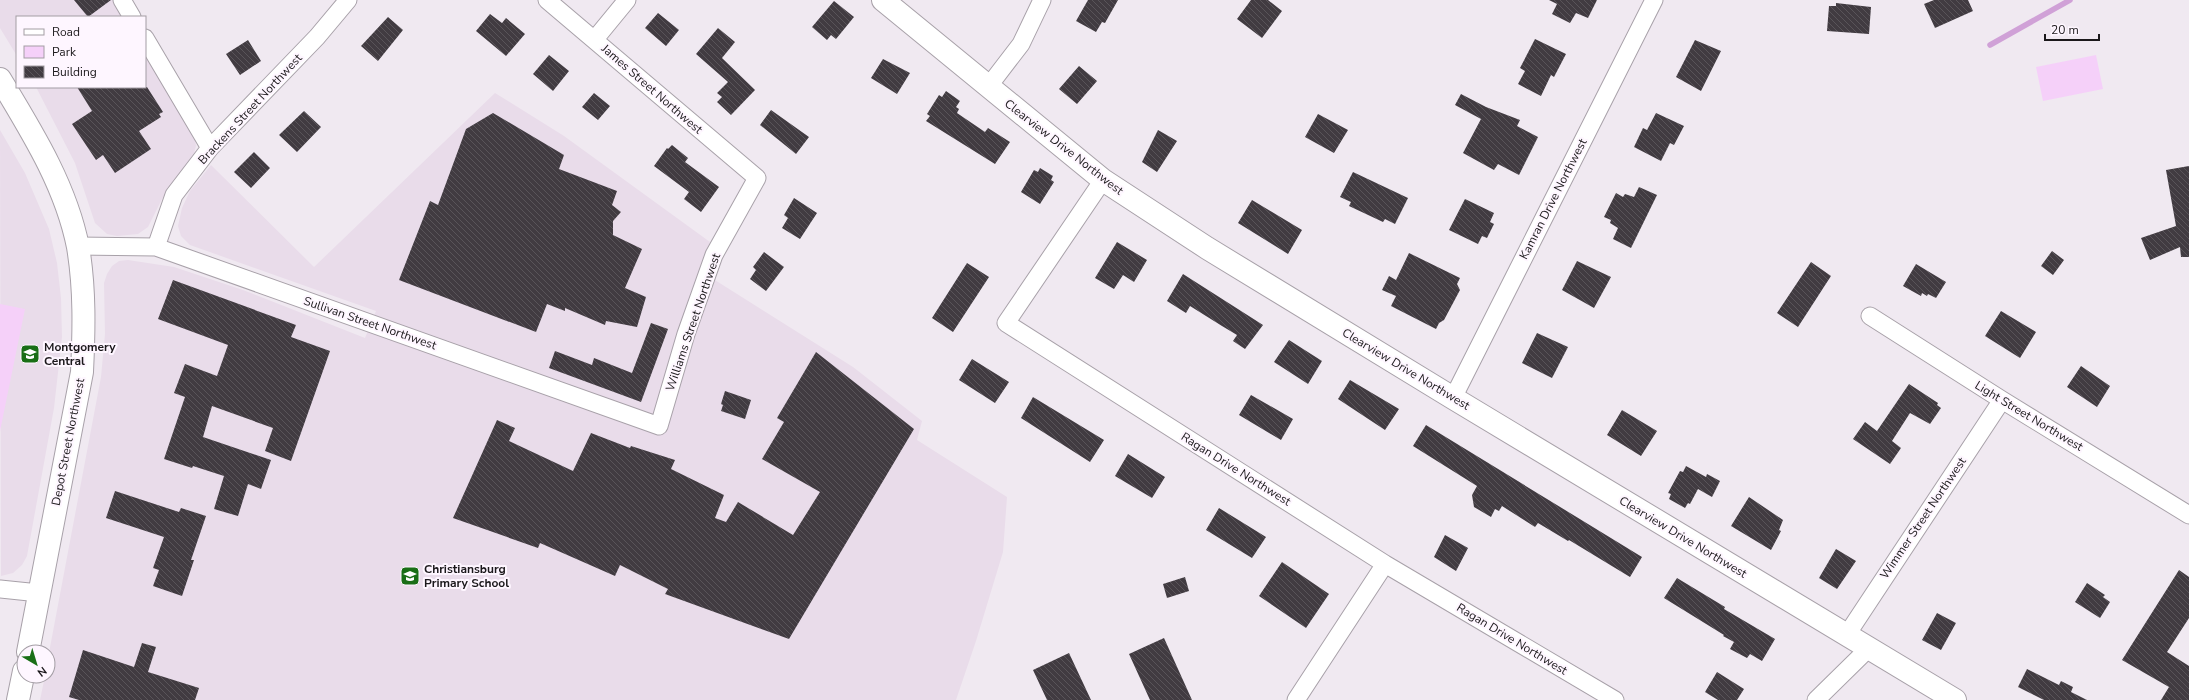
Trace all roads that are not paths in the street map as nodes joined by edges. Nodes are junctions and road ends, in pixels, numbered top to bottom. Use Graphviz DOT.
graph roads {
  1 [pos="122,0"];
  2 [pos="348,0"];
  3 [pos="547,0"];
  4 [pos="627,0"];
  5 [pos="883,0"];
  6 [pos="1042,0"];
  7 [pos="1654,0"];
  8 [pos="131,16"];
  9 [pos="595,39"];
  10 [pos="146,40"];
  11 [pos="0,79"];
  12 [pos="988,87"];
  13 [pos="210,148"];
  14 [pos="757,178"];
  15 [pos="1103,180"];
  16 [pos="78,246"];
  17 [pos="156,247"];
  18 [pos="1870,316"];
  19 [pos="1453,398"];
  20 [pos="2002,400"];
  21 [pos="659,426"];
  22 [pos="2189,515"];
  23 [pos="1385,564"];
  24 [pos="0,589"];
  25 [pos="39,593"];
  26 [pos="1846,636"];
  27 [pos="29,644"];
  28 [pos="1868,649"];
  29 [pos="21,684"];
  30 [pos="18,700"];
  31 [pos="1296,700"];
  32 [pos="1615,700"];
  33 [pos="1816,700"];
  34 [pos="1955,700"];
  1 -- 8 [label="street"];
  2 -- 13 [label="street, Brackens Street Northwest"];
  3 -- 9 [label="street, James Street Northwest"];
  4 -- 9 [label="street"];
  5 -- 12 [label="street, Clearview Drive Northwest"];
  6 -- 12 [label="street"];
  7 -- 19 [label="street, Kamran Drive Northwest"];
  9 -- 14 [label="street, James Street Northwest"];
  10 -- 13 [label="street"];
  11 -- 16 [label="street, Depot Street Northwest"];
  12 -- 15 [label="street, Clearview Drive Northwest"];
  13 -- 17 [label="street, Brackens Street Northwest"];
  14 -- 21 [label="street, Williams Street Northwest"];
  15 -- 19 [label="street, Clearview Drive Northwest"];
  15 -- 23 [label="street, Ragan Drive Northwest"];
  16 -- 17 [label="street, Sullivan Street Northwest"];
  16 -- 25 [label="street, Depot Street Northwest"];
  17 -- 21 [label="street, Sullivan Street Northwest"];
  18 -- 20 [label="street, Light Street Northwest"];
  19 -- 26 [label="street, Clearview Drive Northwest"];
  20 -- 22 [label="street, Light Street Northwest"];
  20 -- 26 [label="street, Wimmer Street Northwest"];
  23 -- 31 [label="street"];
  23 -- 32 [label="street, Ragan Drive Northwest"];
  24 -- 25 [label="street"];
  25 -- 27 [label="street, Depot Street Northwest"];
  26 -- 28 [label="street, Clearview Drive Northwest"];
  28 -- 33 [label="street"];
  28 -- 34 [label="street, Clearview Drive Northwest"];
  29 -- 30 [label="street"];
}
